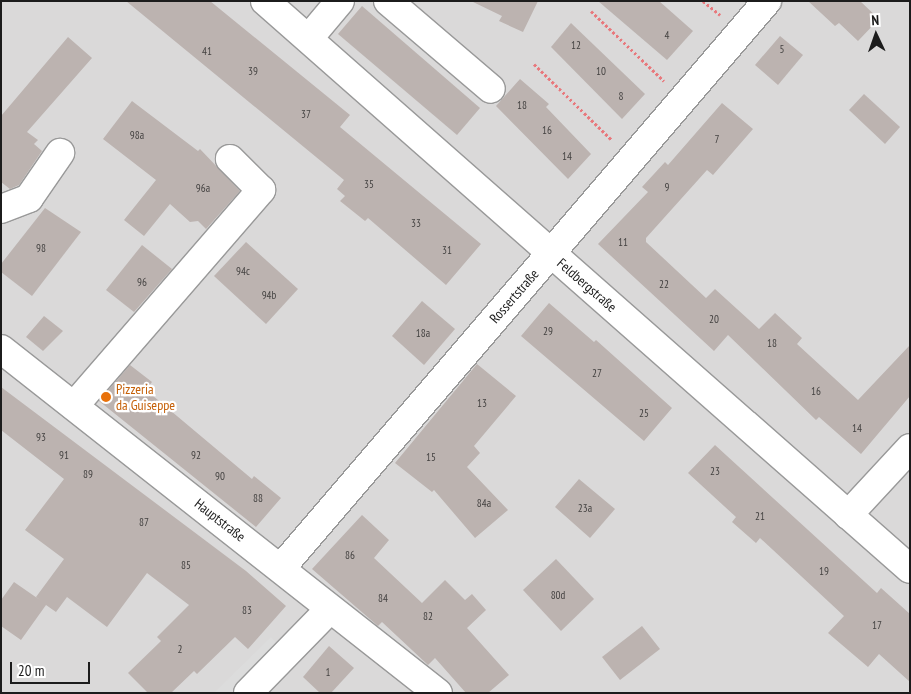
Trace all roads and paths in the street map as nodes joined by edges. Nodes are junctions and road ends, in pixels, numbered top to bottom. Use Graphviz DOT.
graph roads {
  1 [pos="265,1"];
  2 [pos="340,1"];
  3 [pos="388,1"];
  4 [pos="767,1"];
  5 [pos="591,11"];
  6 [pos="309,38"];
  7 [pos="534,64"];
  8 [pos="491,89"];
  9 [pos="684,100"];
  10 [pos="60,153"];
  11 [pos="230,159"];
  12 [pos="632,160"];
  13 [pos="1,209"];
  14 [pos="550,253"];
  15 [pos="1,349"];
  16 [pos="74,406"];
  17 [pos="910,448"];
  18 [pos="848,515"];
  19 [pos="281,568"];
  20 [pos="910,569"];
  21 [pos="330,609"];
  22 [pos="248,693"];
  23 [pos="438,693"];
  1 -- 6 [label="street, Feldbergstraße"];
  2 -- 6 [label="street"];
  3 -- 8 [label="street"];
  4 -- 9 [label="street, Rossertstraße"];
  5 -- 9 [label="path"];
  6 -- 14 [label="street, Feldbergstraße"];
  7 -- 12 [label="path"];
  9 -- 12 [label="street, Rossertstraße"];
  10 -- 13 [label="street"];
  11 -- 16 [label="street"];
  12 -- 14 [label="street, Rossertstraße"];
  14 -- 18 [label="street, Feldbergstraße"];
  14 -- 19 [label="street, Rossertstraße"];
  15 -- 16 [label="street, Hauptstraße"];
  16 -- 19 [label="street, Hauptstraße"];
  17 -- 18 [label="street"];
  18 -- 20 [label="street, Feldbergstraße"];
  19 -- 21 [label="street, Hauptstraße"];
  21 -- 22 [label="street"];
  21 -- 23 [label="street, Hauptstraße"];
}
